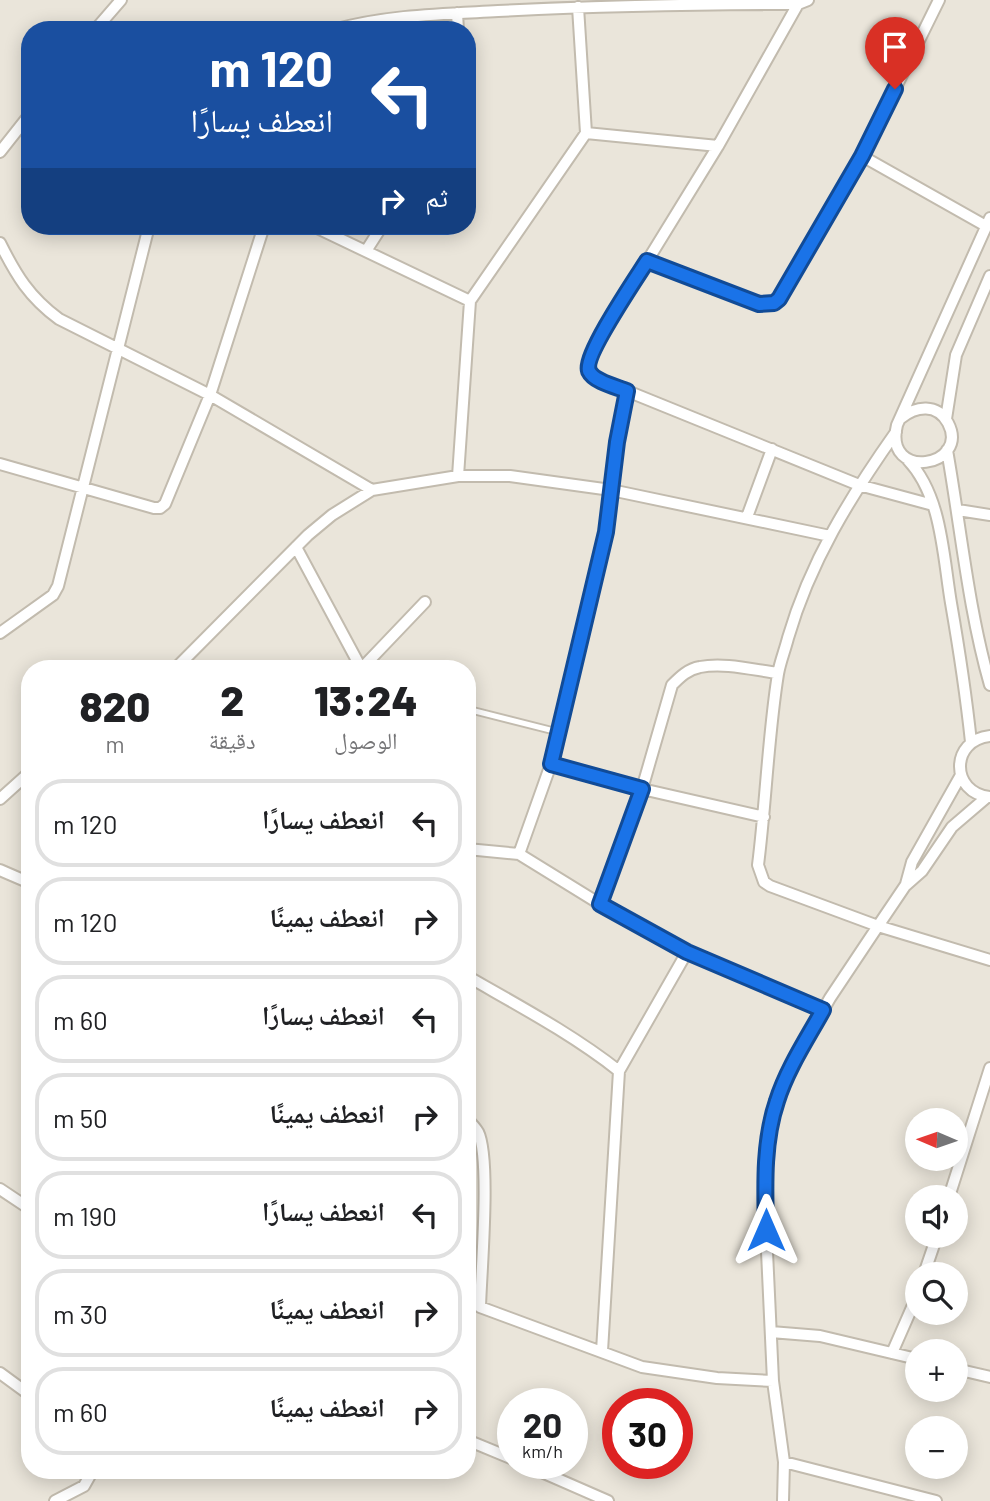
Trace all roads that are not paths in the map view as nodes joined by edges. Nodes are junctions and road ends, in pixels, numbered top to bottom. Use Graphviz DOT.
graph roads {
  1 [pos="121,0"];
  2 [pos="939,0"];
  3 [pos="679,2"];
  4 [pos="803,2"];
  5 [pos="578,7"];
  6 [pos="457,13"];
  7 [pos="103,21"];
  8 [pos="383,21"];
  9 [pos="457,21"];
  10 [pos="21,125"];
  11 [pos="586,133"];
  12 [pos="718,146"];
  13 [pos="0,152"];
  14 [pos="862,156"];
  15 [pos="988,222"];
  16 [pos="147,235"];
  17 [pos="261,235"];
  18 [pos="332,235"];
  19 [pos="376,235"];
  20 [pos="0,243"];
  21 [pos="366,251"];
  22 [pos="647,261"];
  23 [pos="990,276"];
  24 [pos="470,301"];
  25 [pos="118,349"];
  26 [pos="627,391"];
  27 [pos="210,394"];
  28 [pos="901,418"];
  29 [pos="946,419"];
  30 [pos="896,432"];
  31 [pos="772,449"];
  32 [pos="947,450"];
  33 [pos="906,457"];
  34 [pos="0,464"];
  35 [pos="458,476"];
  36 [pos="859,485"];
  37 [pos="83,487"];
  38 [pos="372,490"];
  39 [pos="611,490"];
  40 [pos="933,505"];
  41 [pos="958,510"];
  42 [pos="990,515"];
  43 [pos="747,517"];
  44 [pos="830,536"];
  45 [pos="296,547"];
  46 [pos="425,602"];
  47 [pos="0,634"];
  48 [pos="184,660"];
  49 [pos="358,660"];
  50 [pos="370,660"];
  51 [pos="778,673"];
  52 [pos="990,685"];
  53 [pos="476,711"];
  54 [pos="558,732"];
  55 [pos="990,736"];
  56 [pos="971,742"];
  57 [pos="551,764"];
  58 [pos="961,775"];
  59 [pos="21,780"];
  60 [pos="642,789"];
  61 [pos="989,797"];
  62 [pos="0,799"];
  63 [pos="764,817"];
  64 [pos="476,850"];
  65 [pos="519,854"];
  66 [pos="0,870"];
  67 [pos="21,879"];
  68 [pos="905,886"];
  69 [pos="600,904"];
  70 [pos="878,926"];
  71 [pos="687,952"];
  72 [pos="990,960"];
  73 [pos="476,981"];
  74 [pos="823,1010"];
  75 [pos="990,1069"];
  76 [pos="619,1071"];
  77 [pos="476,1130"];
  78 [pos="953,1185"];
  79 [pos="0,1189"];
  80 [pos="21,1203"];
  81 [pos="476,1306"];
  82 [pos="480,1307"];
  83 [pos="905,1323"];
  84 [pos="771,1332"];
  85 [pos="602,1351"];
  86 [pos="892,1353"];
  87 [pos="905,1356"];
  88 [pos="968,1372"];
  89 [pos="0,1373"];
  90 [pos="990,1377"];
  91 [pos="773,1381"];
  92 [pos="21,1388"];
  93 [pos="476,1444"];
  94 [pos="497,1452"];
  95 [pos="784,1462"];
  96 [pos="87,1479"];
  97 [pos="558,1479"];
  98 [pos="55,1501"];
  99 [pos="608,1501"];
  100 [pos="783,1501"];
  101 [pos="936,1501"];
  1 -- 7 [label="street"];
  2 -- 14 [label="street"];
  3 -- 4 [label="street"];
  3 -- 5 [label="street"];
  4 -- 12 [label="street"];
  5 -- 6 [label="street"];
  5 -- 11 [label="street"];
  6 -- 8 [label="street"];
  6 -- 9 [label="street"];
  10 -- 13 [label="street"];
  11 -- 12 [label="street"];
  11 -- 24 [label="street"];
  12 -- 22 [label="street"];
  14 -- 15 [label="street"];
  14 -- 22 [label="street"];
  15 -- 28 [label="street"];
  16 -- 25 [label="street"];
  17 -- 27 [label="street"];
  18 -- 21 [label="street"];
  19 -- 21 [label="street"];
  20 -- 25 [label="street"];
  21 -- 24 [label="street"];
  22 -- 26 [label="street"];
  23 -- 29 [label="street"];
  24 -- 35 [label="street"];
  25 -- 27 [label="street"];
  25 -- 37 [label="street"];
  26 -- 31 [label="street"];
  26 -- 39 [label="street"];
  27 -- 37 [label="street"];
  27 -- 38 [label="street"];
  28 -- 29 [label="street"];
  28 -- 30 [label="street"];
  29 -- 32 [label="street"];
  30 -- 33 [label="street"];
  30 -- 36 [label="street"];
  31 -- 36 [label="street"];
  31 -- 43 [label="street"];
  32 -- 33 [label="street"];
  32 -- 41 [label="street"];
  33 -- 40 [label="street"];
  34 -- 37 [label="street"];
  35 -- 38 [label="street"];
  35 -- 39 [label="street"];
  36 -- 40 [label="street"];
  36 -- 44 [label="street"];
  37 -- 47 [label="street"];
  38 -- 45 [label="street"];
  39 -- 43 [label="street"];
  39 -- 54 [label="street"];
  40 -- 56 [label="street"];
  41 -- 42 [label="street"];
  41 -- 52 [label="street"];
  43 -- 44 [label="street"];
  44 -- 51 [label="street"];
  45 -- 48 [label="street"];
  45 -- 49 [label="street"];
  46 -- 50 [label="street"];
  51 -- 60 [label="street"];
  51 -- 63 [label="street"];
  53 -- 54 [label="lane"];
  54 -- 57 [label="street"];
  55 -- 56 [label="street"];
  56 -- 58 [label="street"];
  57 -- 60 [label="street"];
  57 -- 65 [label="street"];
  58 -- 61 [label="street"];
  58 -- 68 [label="street"];
  59 -- 62 [label="street"];
  60 -- 63 [label="street"];
  60 -- 69 [label="street"];
  61 -- 68 [label="street"];
  63 -- 70 [label="street"];
  64 -- 65 [label="street"];
  65 -- 69 [label="street"];
  66 -- 67 [label="street"];
  68 -- 70 [label="street"];
  69 -- 71 [label="street"];
  70 -- 72 [label="street"];
  70 -- 74 [label="street"];
  71 -- 74 [label="street"];
  71 -- 76 [label="street"];
  73 -- 76 [label="street"];
  74 -- 84 [label="street"];
  75 -- 78 [label="street"];
  76 -- 85 [label="street"];
  77 -- 82 [label="street"];
  79 -- 80 [label="street"];
  81 -- 82 [label="street"];
  82 -- 85 [label="street"];
  83 -- 86 [label="street"];
  84 -- 86 [label="street"];
  84 -- 91 [label="street"];
  85 -- 91 [label="street"];
  86 -- 87 [label="street"];
  88 -- 90 [label="street"];
  89 -- 92 [label="street"];
  91 -- 95 [label="street"];
  93 -- 94 [label="street"];
  95 -- 100 [label="street"];
  95 -- 101 [label="street"];
  96 -- 98 [label="street"];
  97 -- 99 [label="street"];
}
